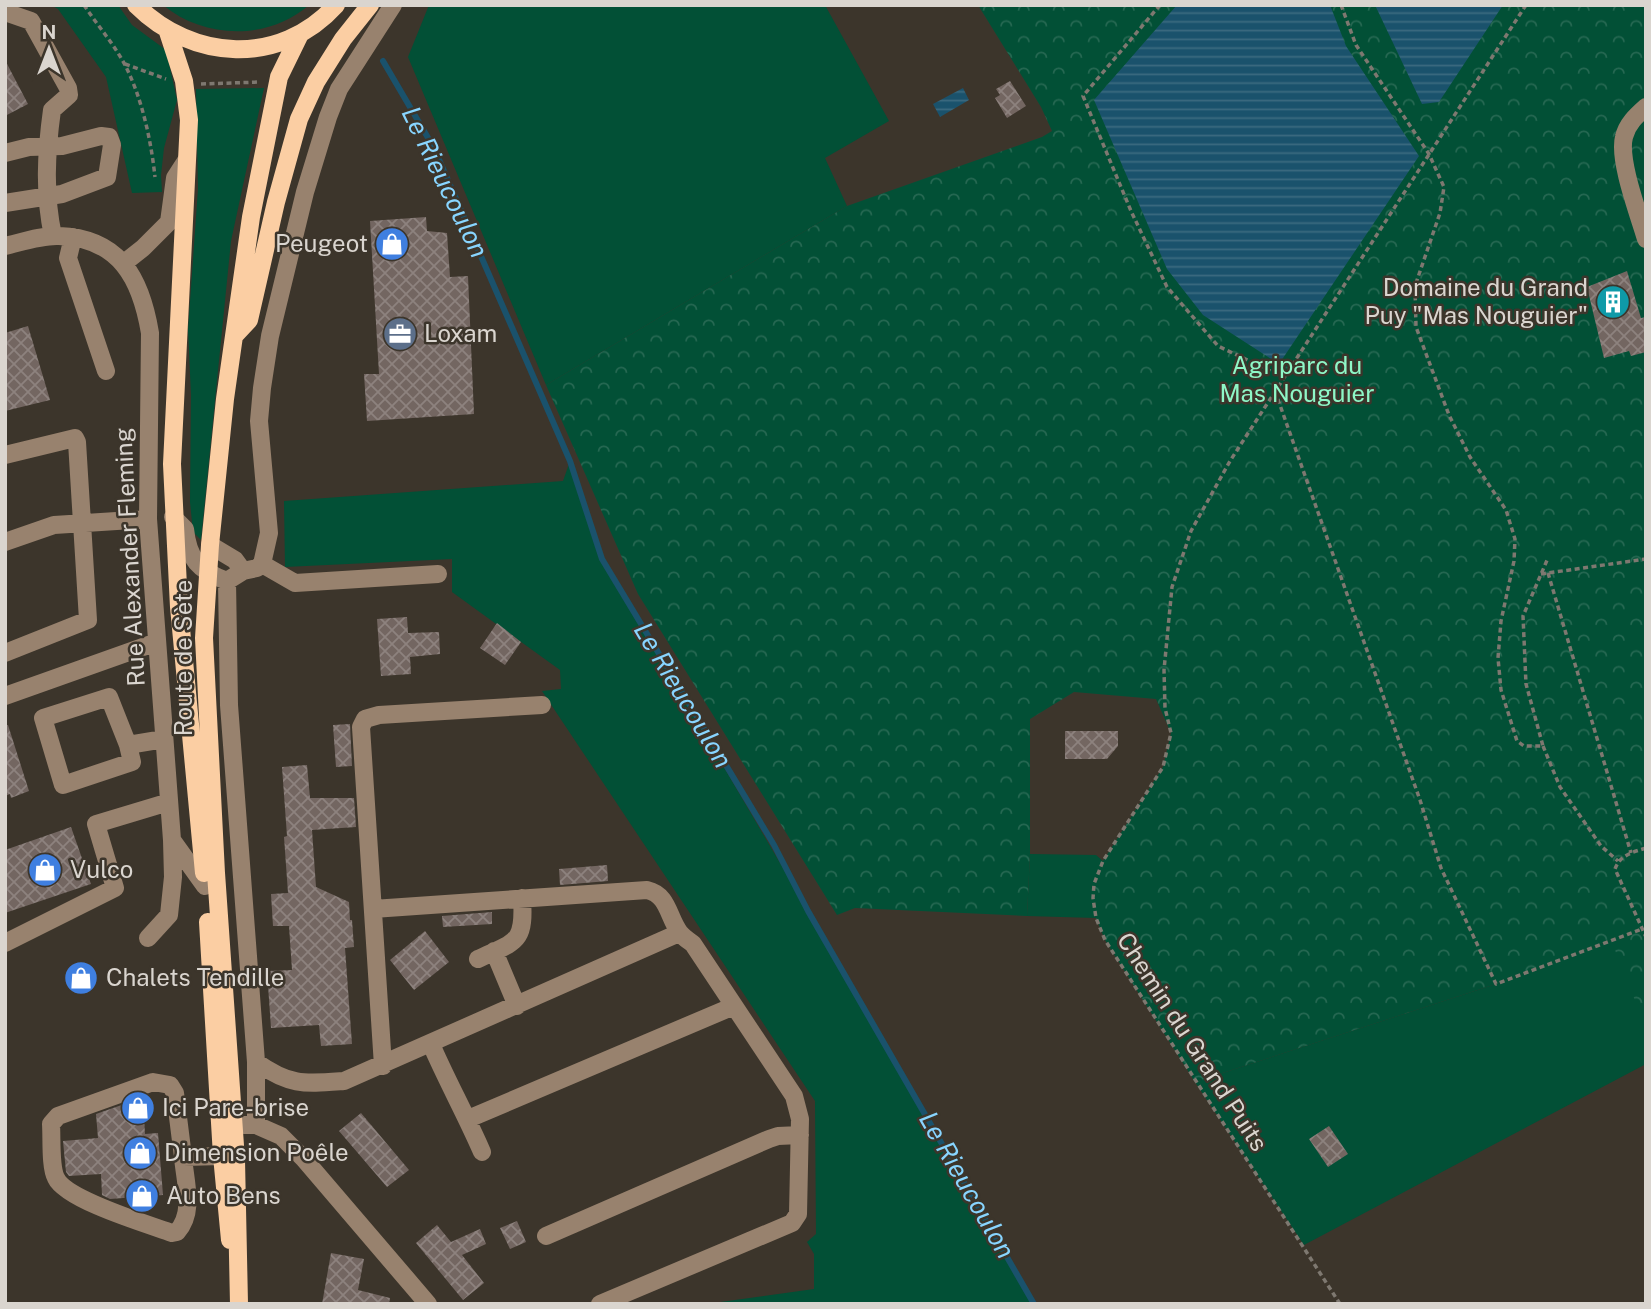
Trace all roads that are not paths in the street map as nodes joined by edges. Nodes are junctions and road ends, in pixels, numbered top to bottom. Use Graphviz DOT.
graph roads {
  1 [pos="136,5"];
  2 [pos="336,5"];
  3 [pos="370,5"];
  4 [pos="393,5"];
  5 [pos="5,12"];
  6 [pos="168,32"];
  7 [pos="300,34"];
  8 [pos="1646,107"];
  9 [pos="47,146"];
  10 [pos="5,153"];
  11 [pos="186,161"];
  12 [pos="46,198"];
  13 [pos="5,203"];
  14 [pos="53,236"];
  15 [pos="73,237"];
  16 [pos="1646,239"];
  17 [pos="5,246"];
  18 [pos="124,263"];
  19 [pos="234,336"];
  20 [pos="106,371"];
  21 [pos="5,455"];
  22 [pos="173,517"];
  23 [pos="148,519"];
  24 [pos="82,523"];
  25 [pos="5,542"];
  26 [pos="210,545"];
  27 [pos="262,564"];
  28 [pos="208,574"];
  29 [pos="438,575"];
  30 [pos="235,576"];
  31 [pos="157,642"];
  32 [pos="5,653"];
  33 [pos="5,696"];
  34 [pos="542,705"];
  35 [pos="164,739"];
  36 [pos="128,745"];
  37 [pos="169,802"];
  38 [pos="172,840"];
  39 [pos="205,886"];
  40 [pos="522,898"];
  41 [pos="373,909"];
  42 [pos="679,933"];
  43 [pos="148,938"];
  44 [pos="5,943"];
  45 [pos="517,1006"];
  46 [pos="734,1006"];
  47 [pos="431,1044"];
  48 [pos="256,1062"];
  49 [pos="383,1066"];
  50 [pos="468,1119"];
  51 [pos="234,1125"];
  52 [pos="256,1125"];
  53 [pos="800,1135"];
  54 [pos="482,1152"];
  55 [pos="222,1156"];
  56 [pos="183,1157"];
  57 [pos="546,1237"];
  58 [pos="239,1298"];
  59 [pos="428,1304"];
  60 [pos="600,1304"];
  1 -- 6 [label="main road"];
  2 -- 7 [label="main road"];
  3 -- 19 [label="main road"];
  4 -- 27 [label="street"];
  5 -- 9 [label="street"];
  6 -- 7 [label="main road"];
  6 -- 11 [label="main road, Route de Sète"];
  7 -- 19 [label="main road, Route de Sète"];
  8 -- 16 [label="street"];
  9 -- 10 [label="street"];
  9 -- 12 [label="street"];
  9 -- 12 [label="street"];
  11 -- 18 [label="street"];
  11 -- 22 [label="main road, Route de Sète"];
  12 -- 13 [label="street"];
  12 -- 14 [label="street"];
  14 -- 15 [label="street, Rue Alexander Fleming"];
  14 -- 17 [label="street, Rue Alexander Fleming"];
  15 -- 18 [label="street, Rue Alexander Fleming"];
  15 -- 20 [label="street"];
  18 -- 23 [label="street, Rue Alexander Fleming"];
  19 -- 26 [label="main road, Route de Sète"];
  21 -- 24 [label="street"];
  22 -- 28 [label="street"];
  22 -- 39 [label="main road, Route de Sète"];
  23 -- 24 [label="street"];
  23 -- 31 [label="street, Rue Alexander Fleming"];
  24 -- 25 [label="street"];
  24 -- 32 [label="street"];
  26 -- 28 [label="main road, Route de Sète"];
  26 -- 30 [label="street"];
  27 -- 29 [label="street"];
  27 -- 30 [label="street"];
  28 -- 30 [label="street"];
  28 -- 51 [label="main road, Route de Sète"];
  30 -- 48 [label="street"];
  31 -- 33 [label="street"];
  31 -- 35 [label="street, Rue Alexander Fleming"];
  34 -- 41 [label="street"];
  35 -- 36 [label="street"];
  35 -- 37 [label="street, Rue Alexander Fleming"];
  36 -- 36 [label="street"];
  37 -- 38 [label="street, Rue Alexander Fleming"];
  37 -- 44 [label="street"];
  38 -- 39 [label="street"];
  38 -- 43 [label="street, Rue Alexander Fleming"];
  39 -- 55 [label="main road, Route de Sète"];
  40 -- 41 [label="street"];
  40 -- 42 [label="street"];
  40 -- 45 [label="street"];
  41 -- 49 [label="street"];
  42 -- 45 [label="street"];
  42 -- 46 [label="street"];
  45 -- 47 [label="street"];
  46 -- 50 [label="street"];
  46 -- 53 [label="street"];
  47 -- 49 [label="street"];
  47 -- 50 [label="street"];
  48 -- 49 [label="street"];
  48 -- 52 [label="street"];
  50 -- 54 [label="street"];
  51 -- 52 [label="street"];
  51 -- 58 [label="main road, Route de Sète"];
  52 -- 59 [label="street"];
  53 -- 57 [label="street"];
  53 -- 60 [label="street"];
  55 -- 56 [label="street"];
  55 -- 58 [label="main road, Route de Sète"];
  56 -- 56 [label="street"];
}
